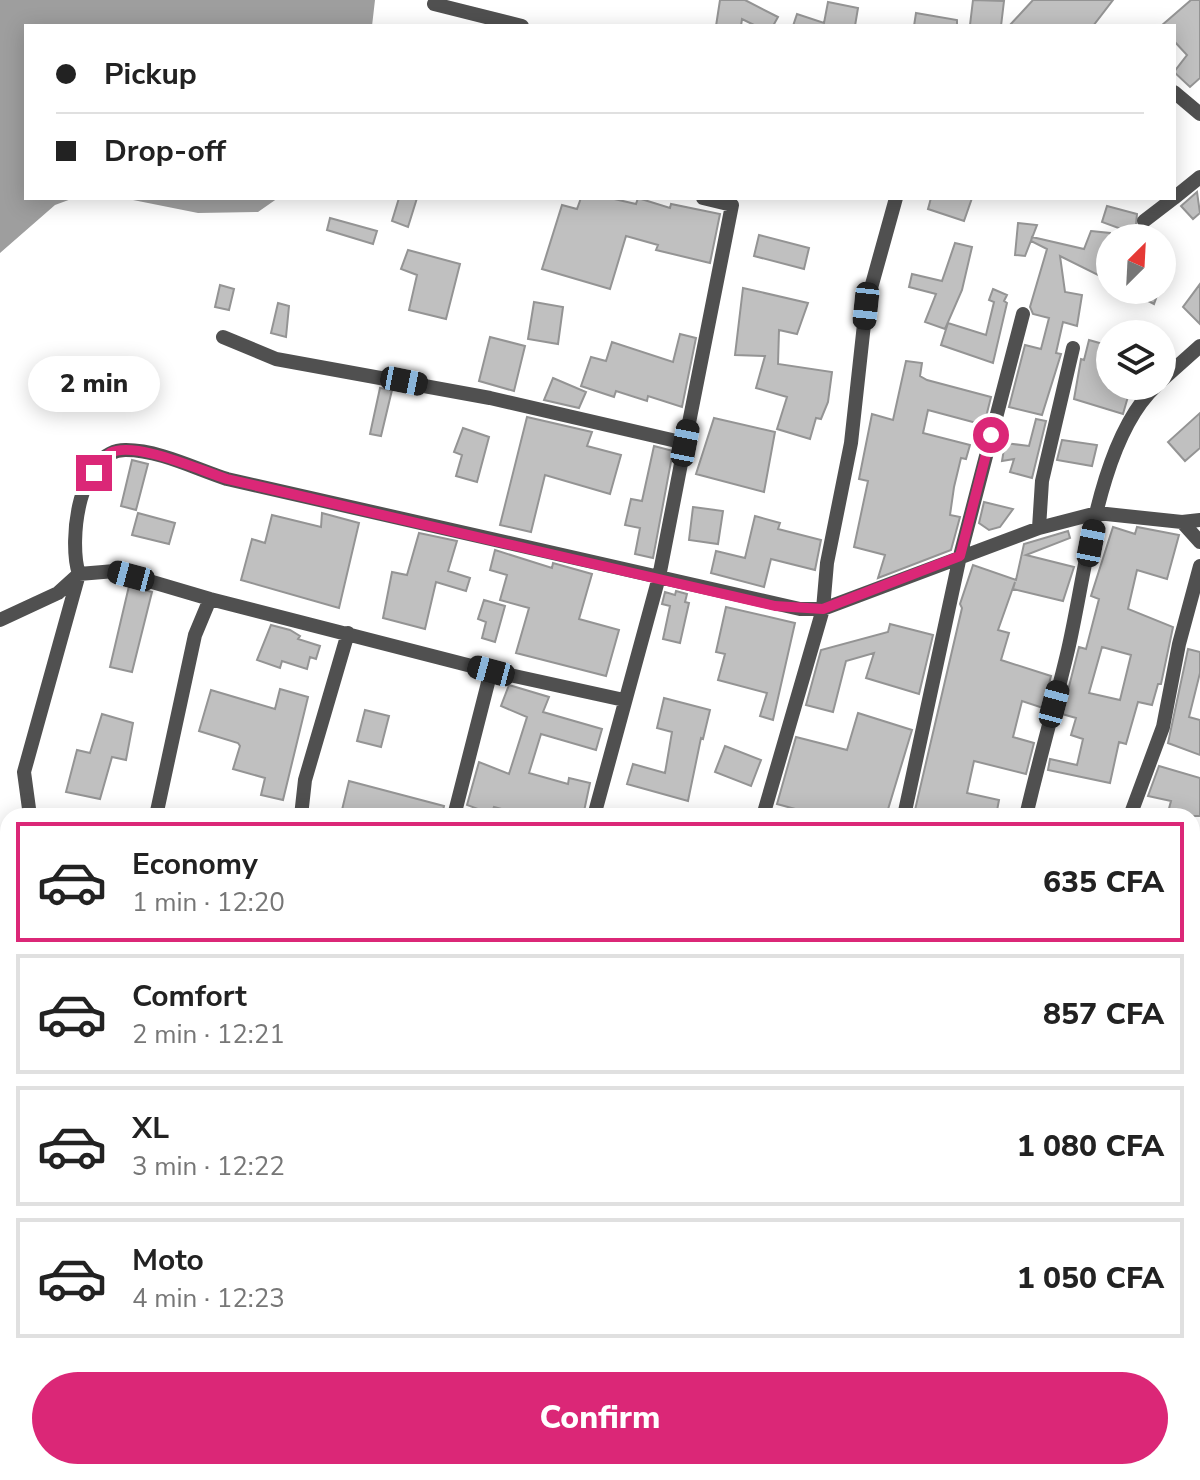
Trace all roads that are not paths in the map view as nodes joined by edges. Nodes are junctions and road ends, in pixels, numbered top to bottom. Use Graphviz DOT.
graph roads {
  1 [pos="434,4"];
  2 [pos="514,24"];
  3 [pos="1176,94"];
  4 [pos="1200,114"];
  5 [pos="1200,177"];
  6 [pos="1176,196"];
  7 [pos="895,200"];
  8 [pos="1171,200"];
  9 [pos="732,201"];
  10 [pos="1144,221"];
  11 [pos="1023,314"];
  12 [pos="223,337"];
  13 [pos="1200,346"];
  14 [pos="1073,348"];
  15 [pos="1176,367"];
  16 [pos="1144,400"];
  17 [pos="685,443"];
  18 [pos="1097,513"];
  19 [pos="1200,520"];
  20 [pos="1182,522"];
  21 [pos="1039,528"];
  22 [pos="1200,542"];
  23 [pos="960,556"];
  24 [pos="1200,566"];
  25 [pos="79,574"];
  26 [pos="659,577"];
  27 [pos="210,599"];
  28 [pos="823,609"];
  29 [pos="0,620"];
  30 [pos="348,633"];
  31 [pos="491,671"];
  32 [pos="624,700"];
  33 [pos="29,808"];
  34 [pos="158,808"];
  35 [pos="302,808"];
  36 [pos="456,808"];
  37 [pos="596,808"];
  38 [pos="765,808"];
  39 [pos="906,808"];
  40 [pos="1028,808"];
  41 [pos="1133,808"];
  1 -- 2 [label="street"];
  3 -- 4 [label="street"];
  5 -- 6 [label="street"];
  7 -- 28 [label="street"];
  8 -- 10 [label="street"];
  9 -- 17 [label="street"];
  11 -- 23 [label="street"];
  12 -- 17 [label="street"];
  13 -- 15 [label="street"];
  14 -- 21 [label="street"];
  16 -- 18 [label="street"];
  17 -- 26 [label="street"];
  18 -- 20 [label="street"];
  18 -- 21 [label="street"];
  18 -- 40 [label="street"];
  19 -- 20 [label="street"];
  20 -- 22 [label="street"];
  21 -- 23 [label="street"];
  23 -- 28 [label="street"];
  23 -- 39 [label="street"];
  24 -- 41 [label="street"];
  25 -- 26 [label="street"];
  25 -- 27 [label="street"];
  25 -- 29 [label="street"];
  25 -- 33 [label="street"];
  26 -- 28 [label="street"];
  26 -- 32 [label="street"];
  27 -- 30 [label="street"];
  27 -- 34 [label="street"];
  28 -- 38 [label="street"];
  30 -- 31 [label="street"];
  30 -- 35 [label="street"];
  31 -- 32 [label="street"];
  31 -- 36 [label="street"];
  32 -- 37 [label="street"];
}
